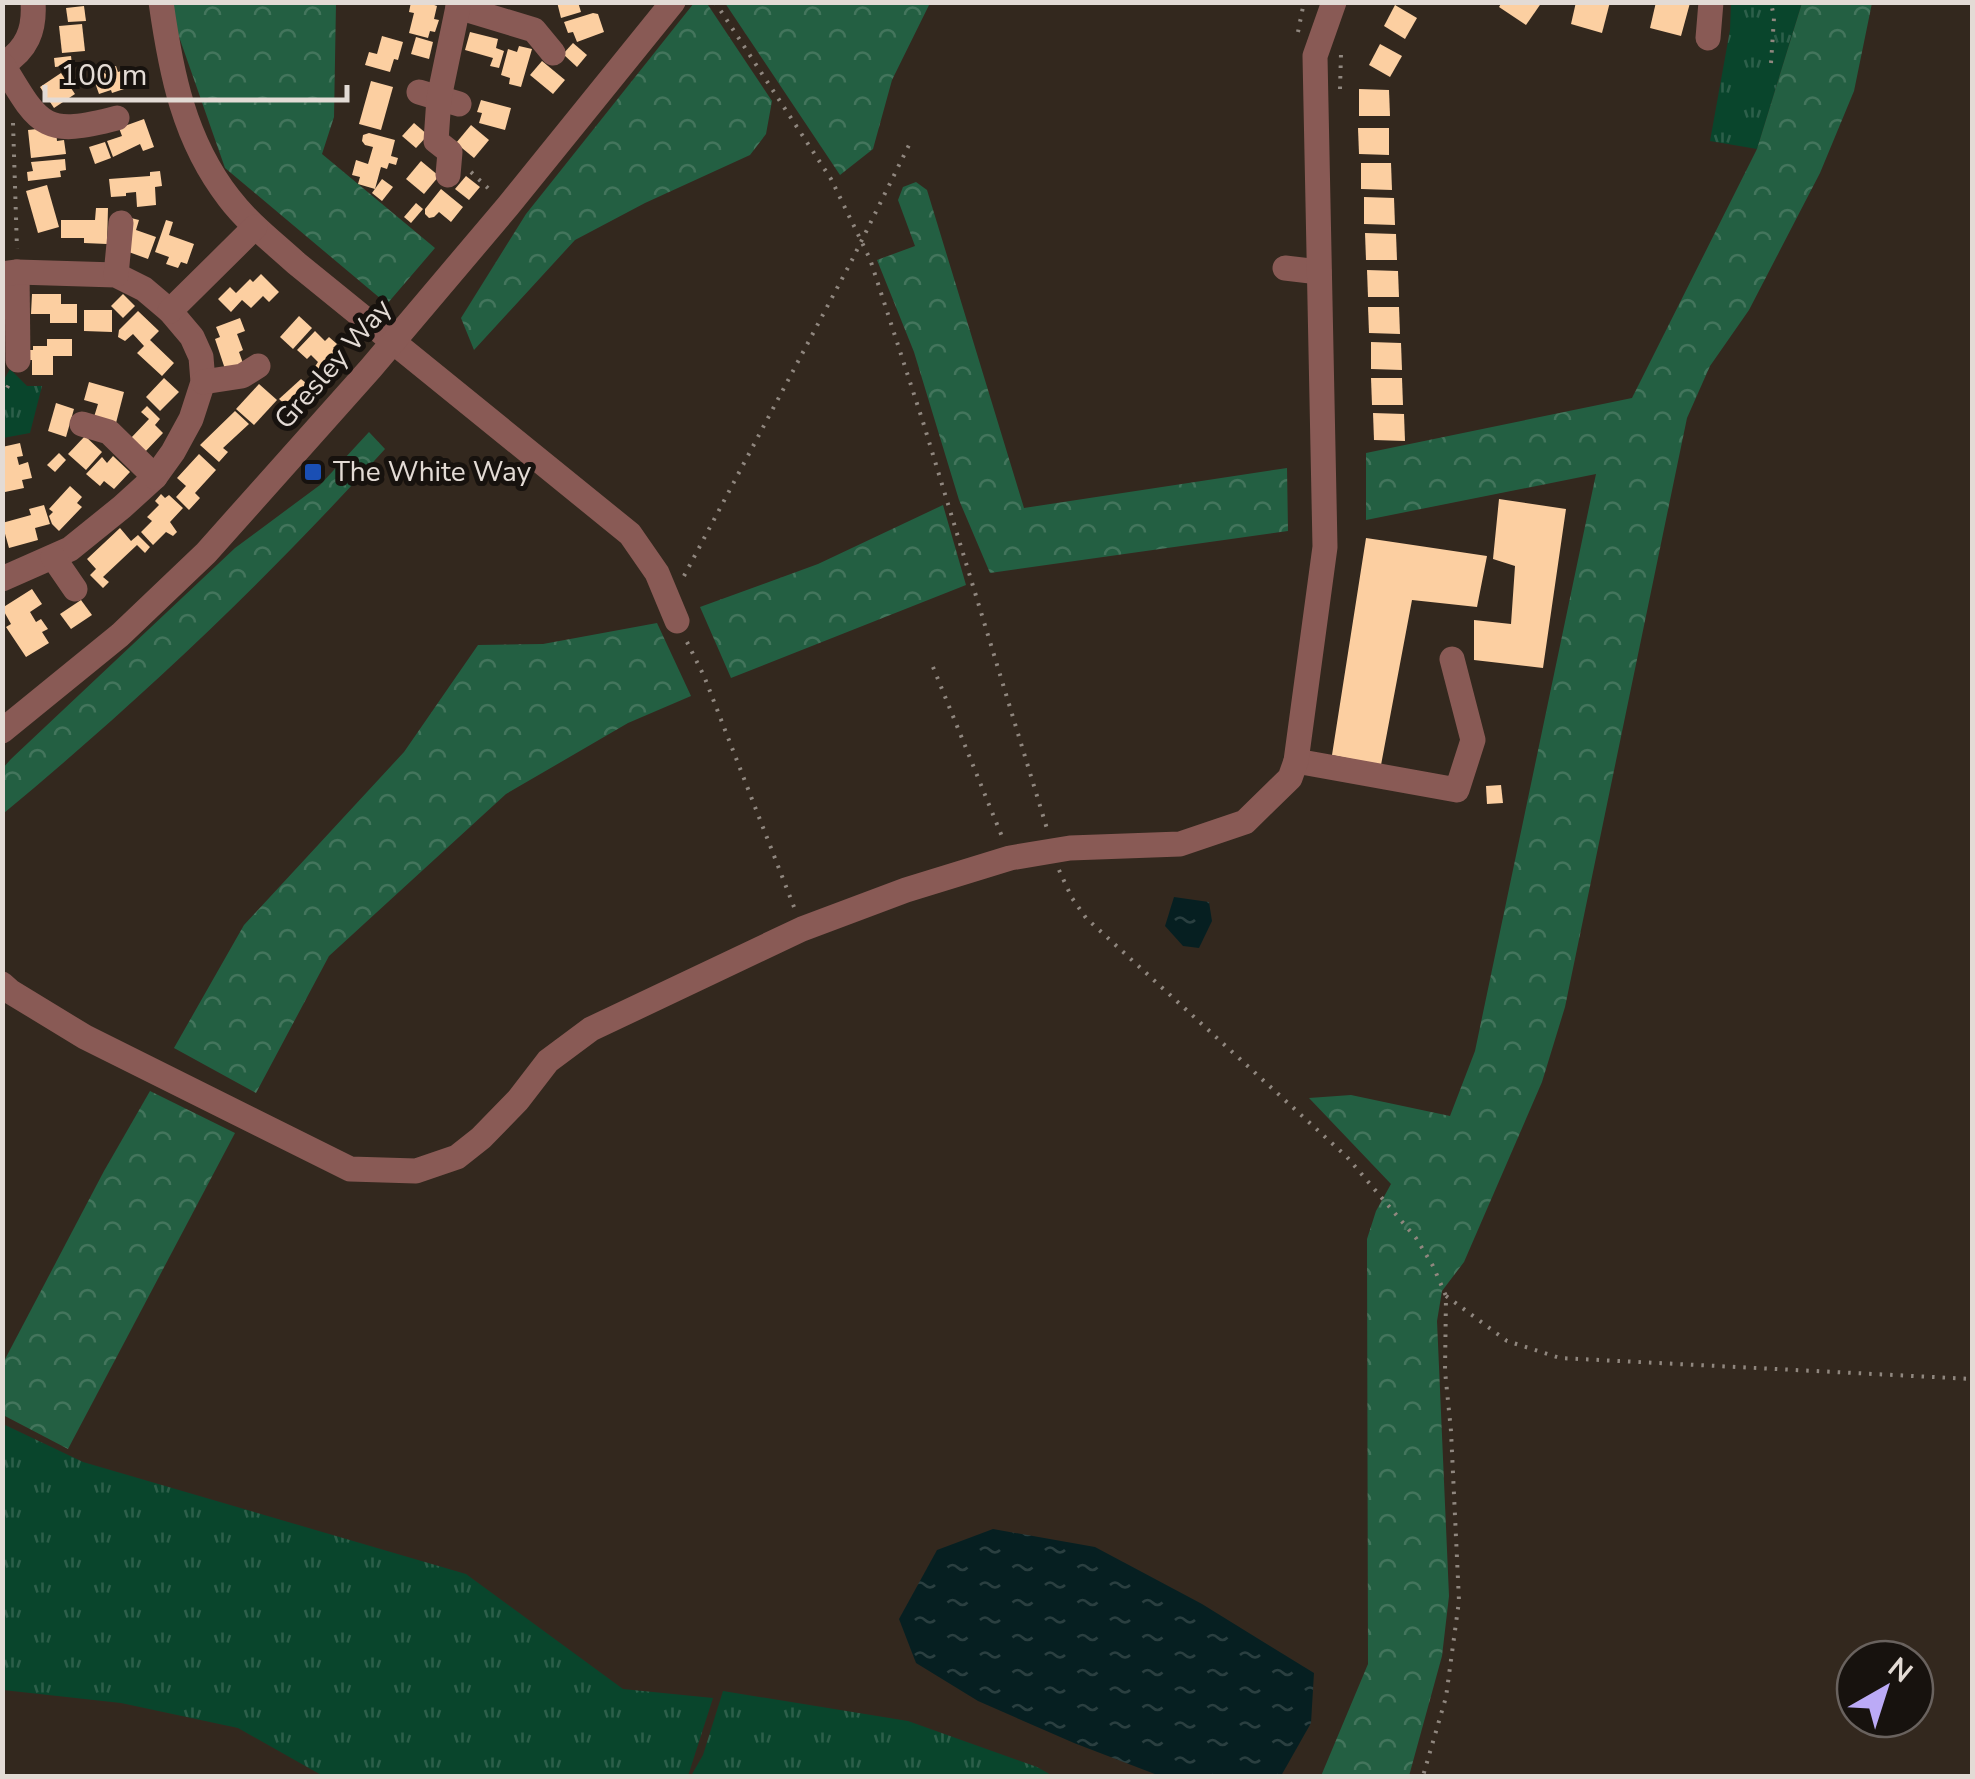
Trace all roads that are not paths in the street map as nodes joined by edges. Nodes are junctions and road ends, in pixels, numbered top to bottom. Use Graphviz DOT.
graph roads {
  1 [pos="33,2"];
  2 [pos="160,2"];
  3 [pos="673,2"];
  4 [pos="1334,2"];
  5 [pos="1711,2"];
  6 [pos="459,5"];
  7 [pos="1708,38"];
  8 [pos="552,53"];
  9 [pos="3,65"];
  10 [pos="117,118"];
  11 [pos="448,175"];
  12 [pos="121,223"];
  13 [pos="255,227"];
  14 [pos="1284,268"];
  15 [pos="1319,272"];
  16 [pos="10,273"];
  17 [pos="116,274"];
  18 [pos="170,311"];
  19 [pos="394,341"];
  20 [pos="18,360"];
  21 [pos="258,366"];
  22 [pos="202,382"];
  23 [pos="82,424"];
  24 [pos="156,477"];
  25 [pos="53,557"];
  26 [pos="2,580"];
  27 [pos="75,589"];
  28 [pos="676,621"];
  29 [pos="1452,659"];
  30 [pos="2,730"];
  31 [pos="1296,761"];
  32 [pos="2,984"];
  1 -- 9 [label="street"];
  2 -- 13 [label="street"];
  3 -- 19 [label="street, Gresley Way"];
  4 -- 15 [label="street"];
  5 -- 7 [label="street"];
  6 -- 8 [label="street"];
  6 -- 11 [label="street"];
  9 -- 10 [label="street"];
  12 -- 17 [label="street"];
  13 -- 18 [label="street"];
  13 -- 19 [label="street"];
  14 -- 15 [label="street"];
  15 -- 31 [label="street"];
  16 -- 17 [label="street"];
  16 -- 20 [label="street"];
  17 -- 18 [label="street"];
  18 -- 22 [label="street"];
  19 -- 28 [label="street"];
  19 -- 30 [label="street, Gresley Way"];
  21 -- 22 [label="street"];
  22 -- 24 [label="street"];
  23 -- 24 [label="street"];
  24 -- 25 [label="street"];
  25 -- 26 [label="street"];
  25 -- 27 [label="street"];
  29 -- 31 [label="street"];
  31 -- 32 [label="street"];
}
